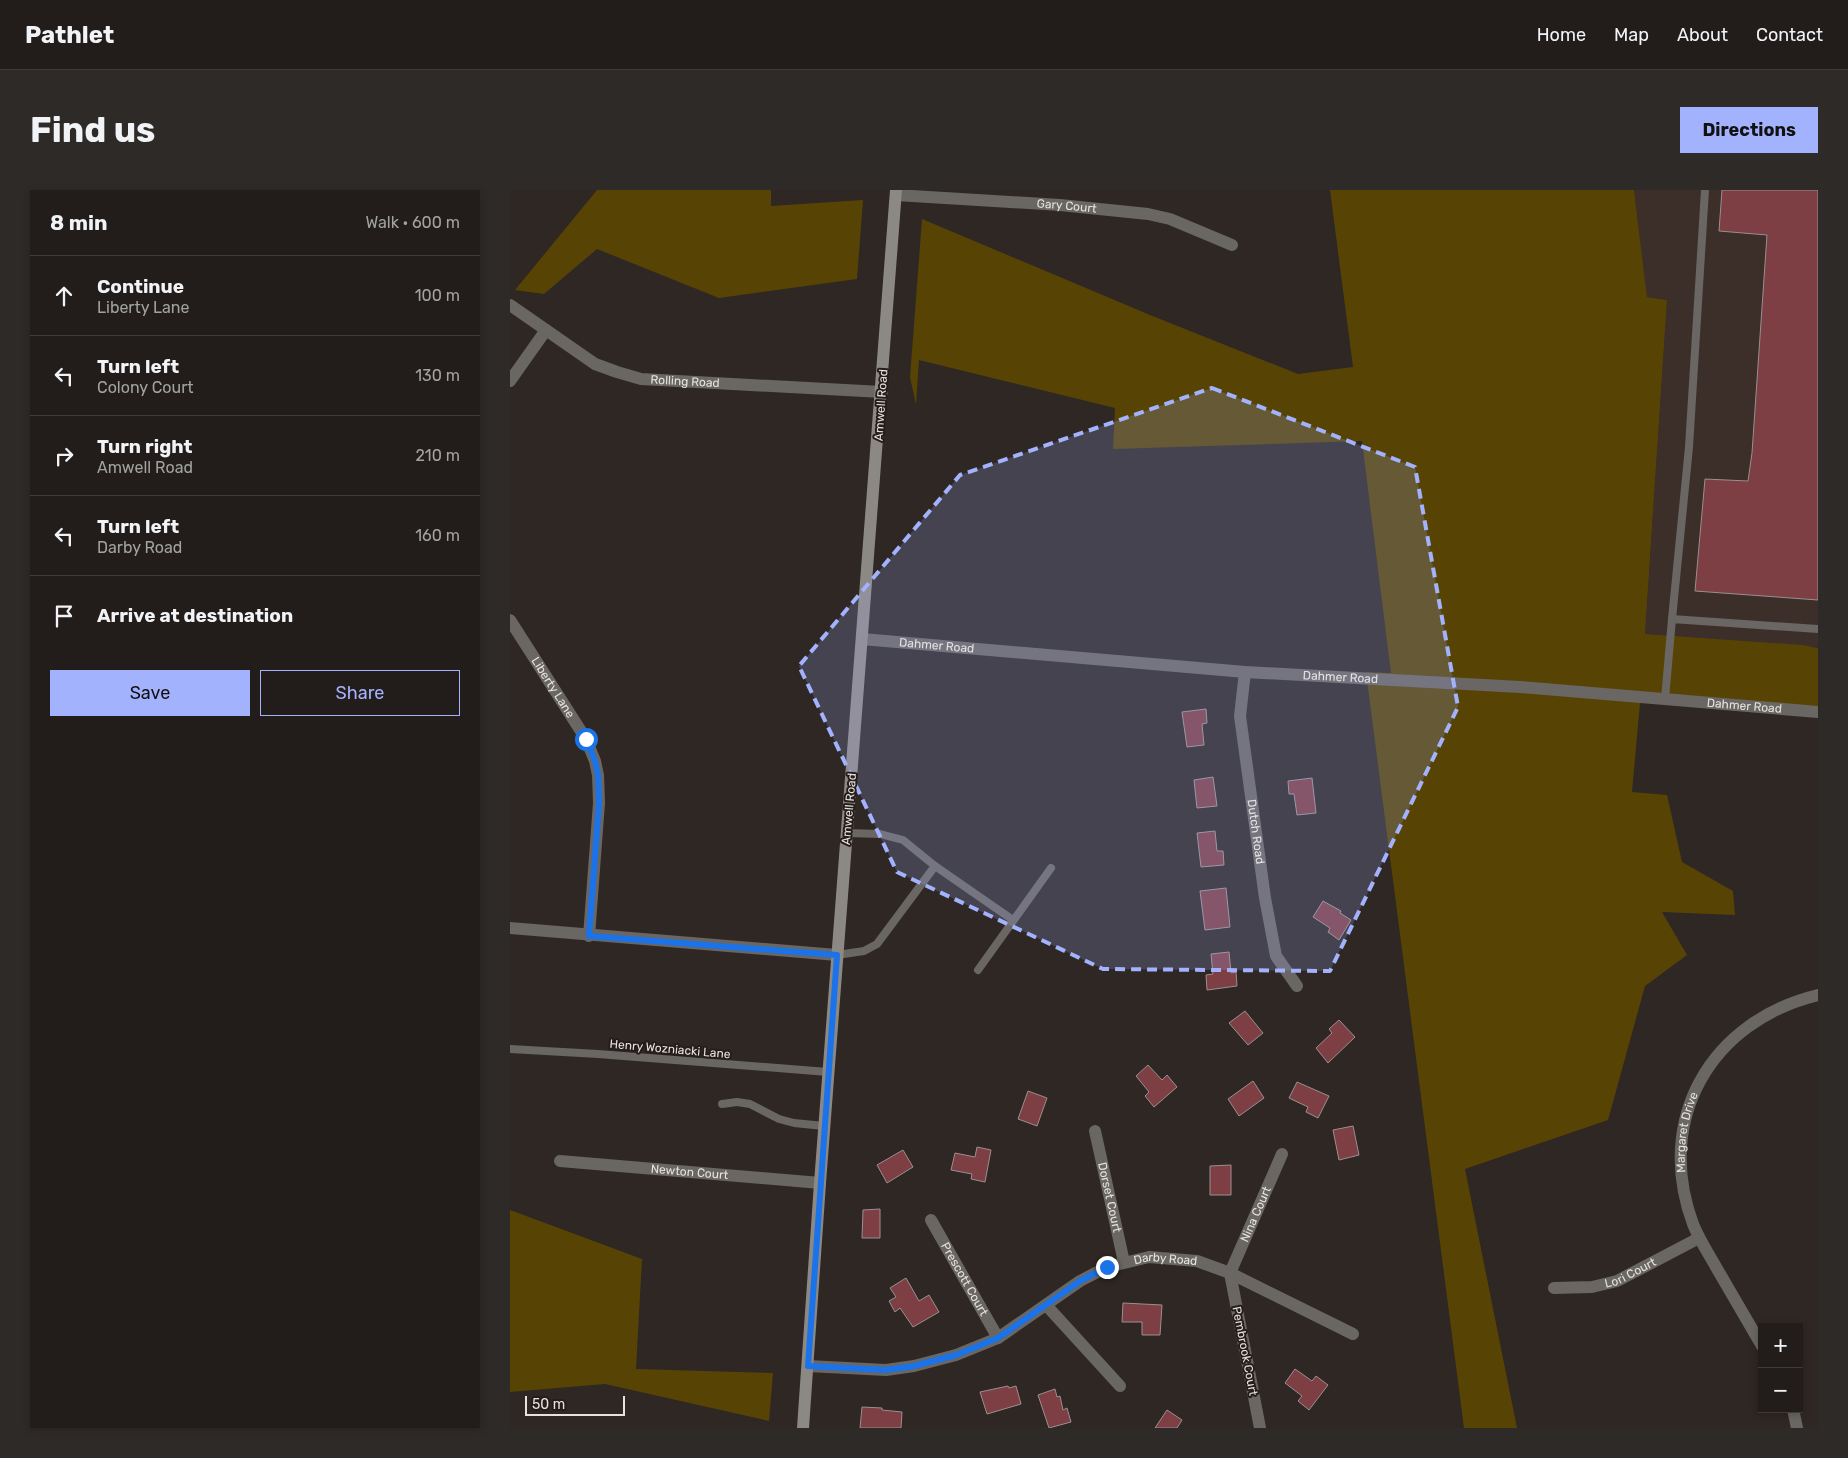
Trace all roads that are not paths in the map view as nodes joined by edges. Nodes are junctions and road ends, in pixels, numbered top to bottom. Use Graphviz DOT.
graph roads {
  1 [pos="1705,190"];
  2 [pos="896,192"];
  3 [pos="1232,245"];
  4 [pos="510,305"];
  5 [pos="546,330"];
  6 [pos="510,381"];
  7 [pos="882,392"];
  8 [pos="1672,619"];
  9 [pos="510,620"];
  10 [pos="1818,629"];
  11 [pos="862,639"];
  12 [pos="1245,672"];
  13 [pos="1665,699"];
  14 [pos="1818,712"];
  15 [pos="847,833"];
  16 [pos="935,866"];
  17 [pos="1051,868"];
  18 [pos="1014,920"];
  19 [pos="510,928"];
  20 [pos="589,936"];
  21 [pos="837,955"];
  22 [pos="978,970"];
  23 [pos="1297,986"];
  24 [pos="1818,995"];
  25 [pos="510,1049"];
  26 [pos="828,1072"];
  27 [pos="722,1104"];
  28 [pos="824,1126"];
  29 [pos="1095,1131"];
  30 [pos="1282,1154"];
  31 [pos="560,1161"];
  32 [pos="820,1183"];
  33 [pos="931,1220"];
  34 [pos="1699,1238"];
  35 [pos="1124,1262"];
  36 [pos="1230,1273"];
  37 [pos="1554,1288"];
  38 [pos="1046,1304"];
  39 [pos="1353,1334"];
  40 [pos="998,1338"];
  41 [pos="1758,1339"];
  42 [pos="808,1366"];
  43 [pos="1120,1386"];
  44 [pos="1794,1413"];
  45 [pos="803,1428"];
  46 [pos="1260,1428"];
  47 [pos="1797,1428"];
  1 -- 8 [label="lane"];
  2 -- 3 [label="street, Gary Court"];
  2 -- 7 [label="main road, Amwell Road"];
  4 -- 5 [label="street, Rolling Road"];
  5 -- 6 [label="street"];
  5 -- 7 [label="street, Rolling Road"];
  7 -- 11 [label="main road, Amwell Road"];
  8 -- 10 [label="lane"];
  8 -- 13 [label="lane"];
  9 -- 20 [label="street, Liberty Lane"];
  11 -- 12 [label="street, Dahmer Road"];
  11 -- 15 [label="main road, Amwell Road"];
  12 -- 13 [label="street, Dahmer Road"];
  12 -- 23 [label="street, Dutch Road"];
  13 -- 14 [label="street, Dahmer Road"];
  15 -- 16 [label="lane"];
  15 -- 21 [label="main road, Amwell Road"];
  16 -- 18 [label="lane"];
  16 -- 21 [label="lane"];
  17 -- 18 [label="lane"];
  18 -- 22 [label="lane"];
  19 -- 20 [label="street"];
  20 -- 21 [label="street"];
  21 -- 26 [label="main road, Amwell Road"];
  24 -- 34 [label="street, Margaret Drive"];
  25 -- 26 [label="lane, Henry Wozniacki Lane"];
  26 -- 28 [label="main road, Amwell Road"];
  27 -- 28 [label="lane"];
  28 -- 32 [label="main road, Amwell Road"];
  29 -- 35 [label="street, Dorset Court"];
  30 -- 36 [label="street, Nina Court"];
  31 -- 32 [label="street, Newton Court"];
  32 -- 42 [label="main road, Amwell Road"];
  33 -- 40 [label="street, Prescott Court"];
  34 -- 37 [label="street, Lori Court"];
  34 -- 41 [label="street, Margaret Drive"];
  35 -- 36 [label="street, Darby Road"];
  35 -- 38 [label="street, Darby Road"];
  36 -- 39 [label="street, Darby Road"];
  36 -- 46 [label="street, Pembrook Court"];
  38 -- 40 [label="street, Darby Road"];
  38 -- 43 [label="street"];
  40 -- 42 [label="street, Darby Road"];
  42 -- 45 [label="main road, Amwell Road"];
  44 -- 47 [label="street"];
}
